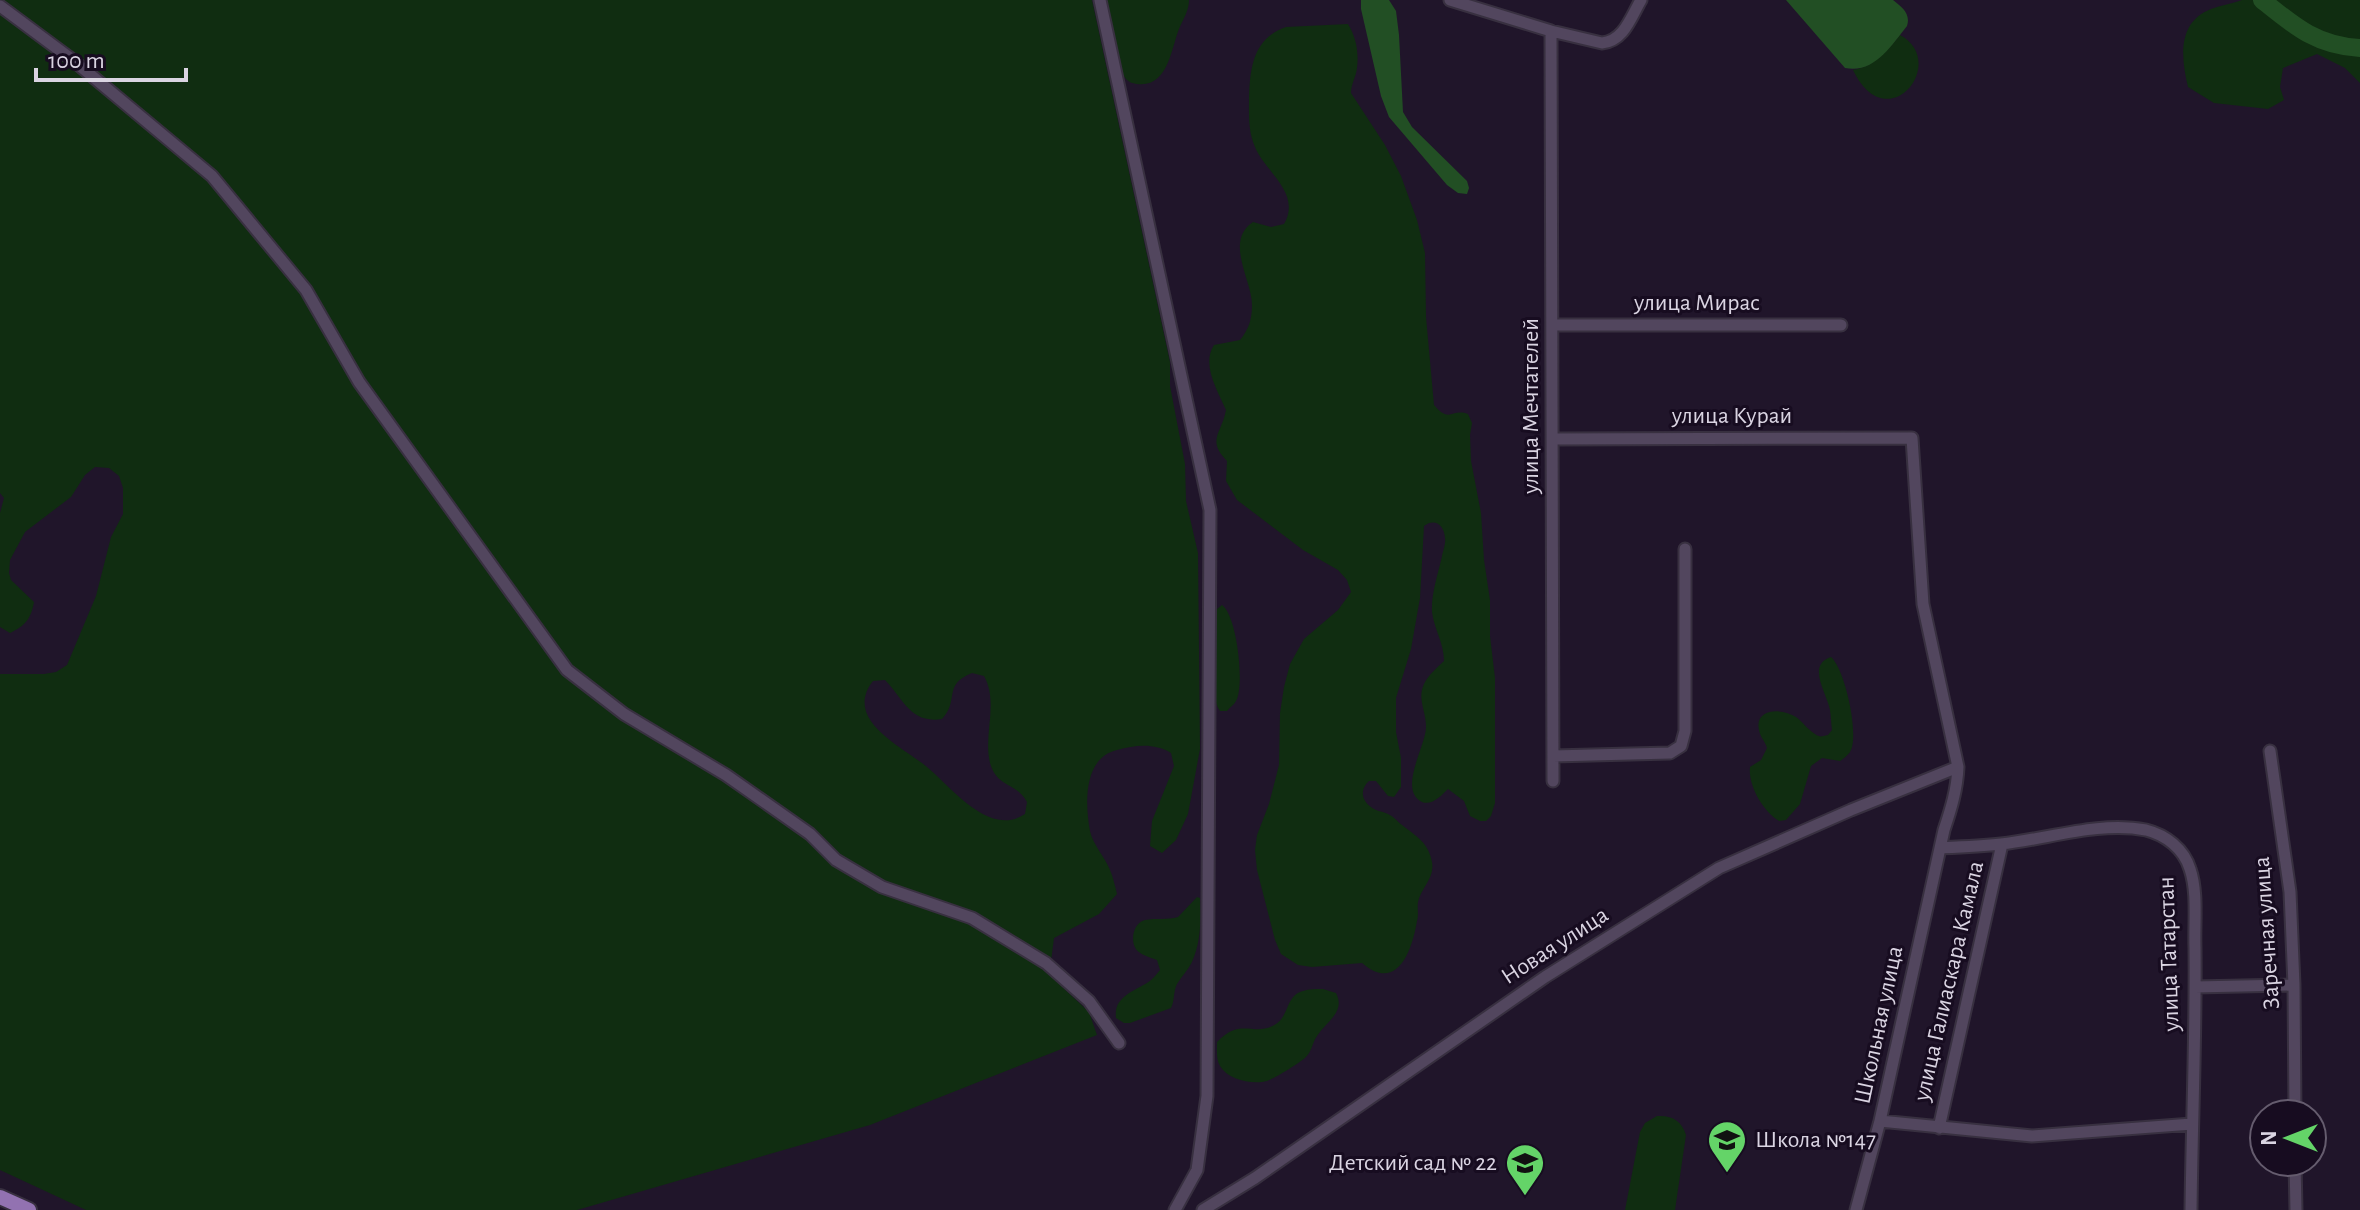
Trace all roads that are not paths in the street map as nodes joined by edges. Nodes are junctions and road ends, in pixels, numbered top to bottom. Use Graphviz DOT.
graph roads {
  1 [pos="1100,0"];
  2 [pos="1450,0"];
  3 [pos="1641,0"];
  4 [pos="0,6"];
  5 [pos="1551,31"];
  6 [pos="1553,325"];
  7 [pos="1841,325"];
  8 [pos="1552,439"];
  9 [pos="1685,549"];
  10 [pos="2270,751"];
  11 [pos="1553,756"];
  12 [pos="1958,767"];
  13 [pos="1553,781"];
  14 [pos="2002,844"];
  15 [pos="1940,848"];
  16 [pos="2294,985"];
  17 [pos="2195,987"];
  18 [pos="1119,1043"];
  19 [pos="2295,1098"];
  20 [pos="1880,1121"];
  21 [pos="2192,1124"];
  22 [pos="1939,1128"];
  23 [pos="2295,1178"];
  24 [pos="0,1197"];
  25 [pos="29,1210"];
  26 [pos="1175,1210"];
  27 [pos="1203,1210"];
  28 [pos="1856,1210"];
  29 [pos="2191,1210"];
  30 [pos="2296,1210"];
  1 -- 26 [label="street"];
  2 -- 5 [label="street"];
  3 -- 5 [label="street"];
  4 -- 18 [label="street"];
  5 -- 6 [label="street, улица Мечтателей"];
  6 -- 7 [label="street, улица Мирас"];
  6 -- 8 [label="street, улица Мечтателей"];
  8 -- 11 [label="street, улица Мечтателей"];
  8 -- 12 [label="street, улица Курай"];
  9 -- 11 [label="street"];
  10 -- 16 [label="street, Заречная улица"];
  11 -- 13 [label="street, улица Мечтателей"];
  12 -- 15 [label="street, Школьная улица"];
  12 -- 27 [label="street, Новая улица"];
  14 -- 15 [label="street, улица Татарстан"];
  14 -- 17 [label="street, улица Татарстан"];
  14 -- 22 [label="street, улица Галиаскара Камала"];
  15 -- 20 [label="street, Школьная улица"];
  16 -- 17 [label="street"];
  16 -- 19 [label="street, Заречная улица"];
  17 -- 21 [label="street, улица Татарстан"];
  20 -- 22 [label="street"];
  20 -- 28 [label="street, Школьная улица"];
  21 -- 22 [label="street"];
  21 -- 29 [label="street, улица Татарстан"];
  23 -- 30 [label="street"];
  24 -- 25 [label="main road"];
}
